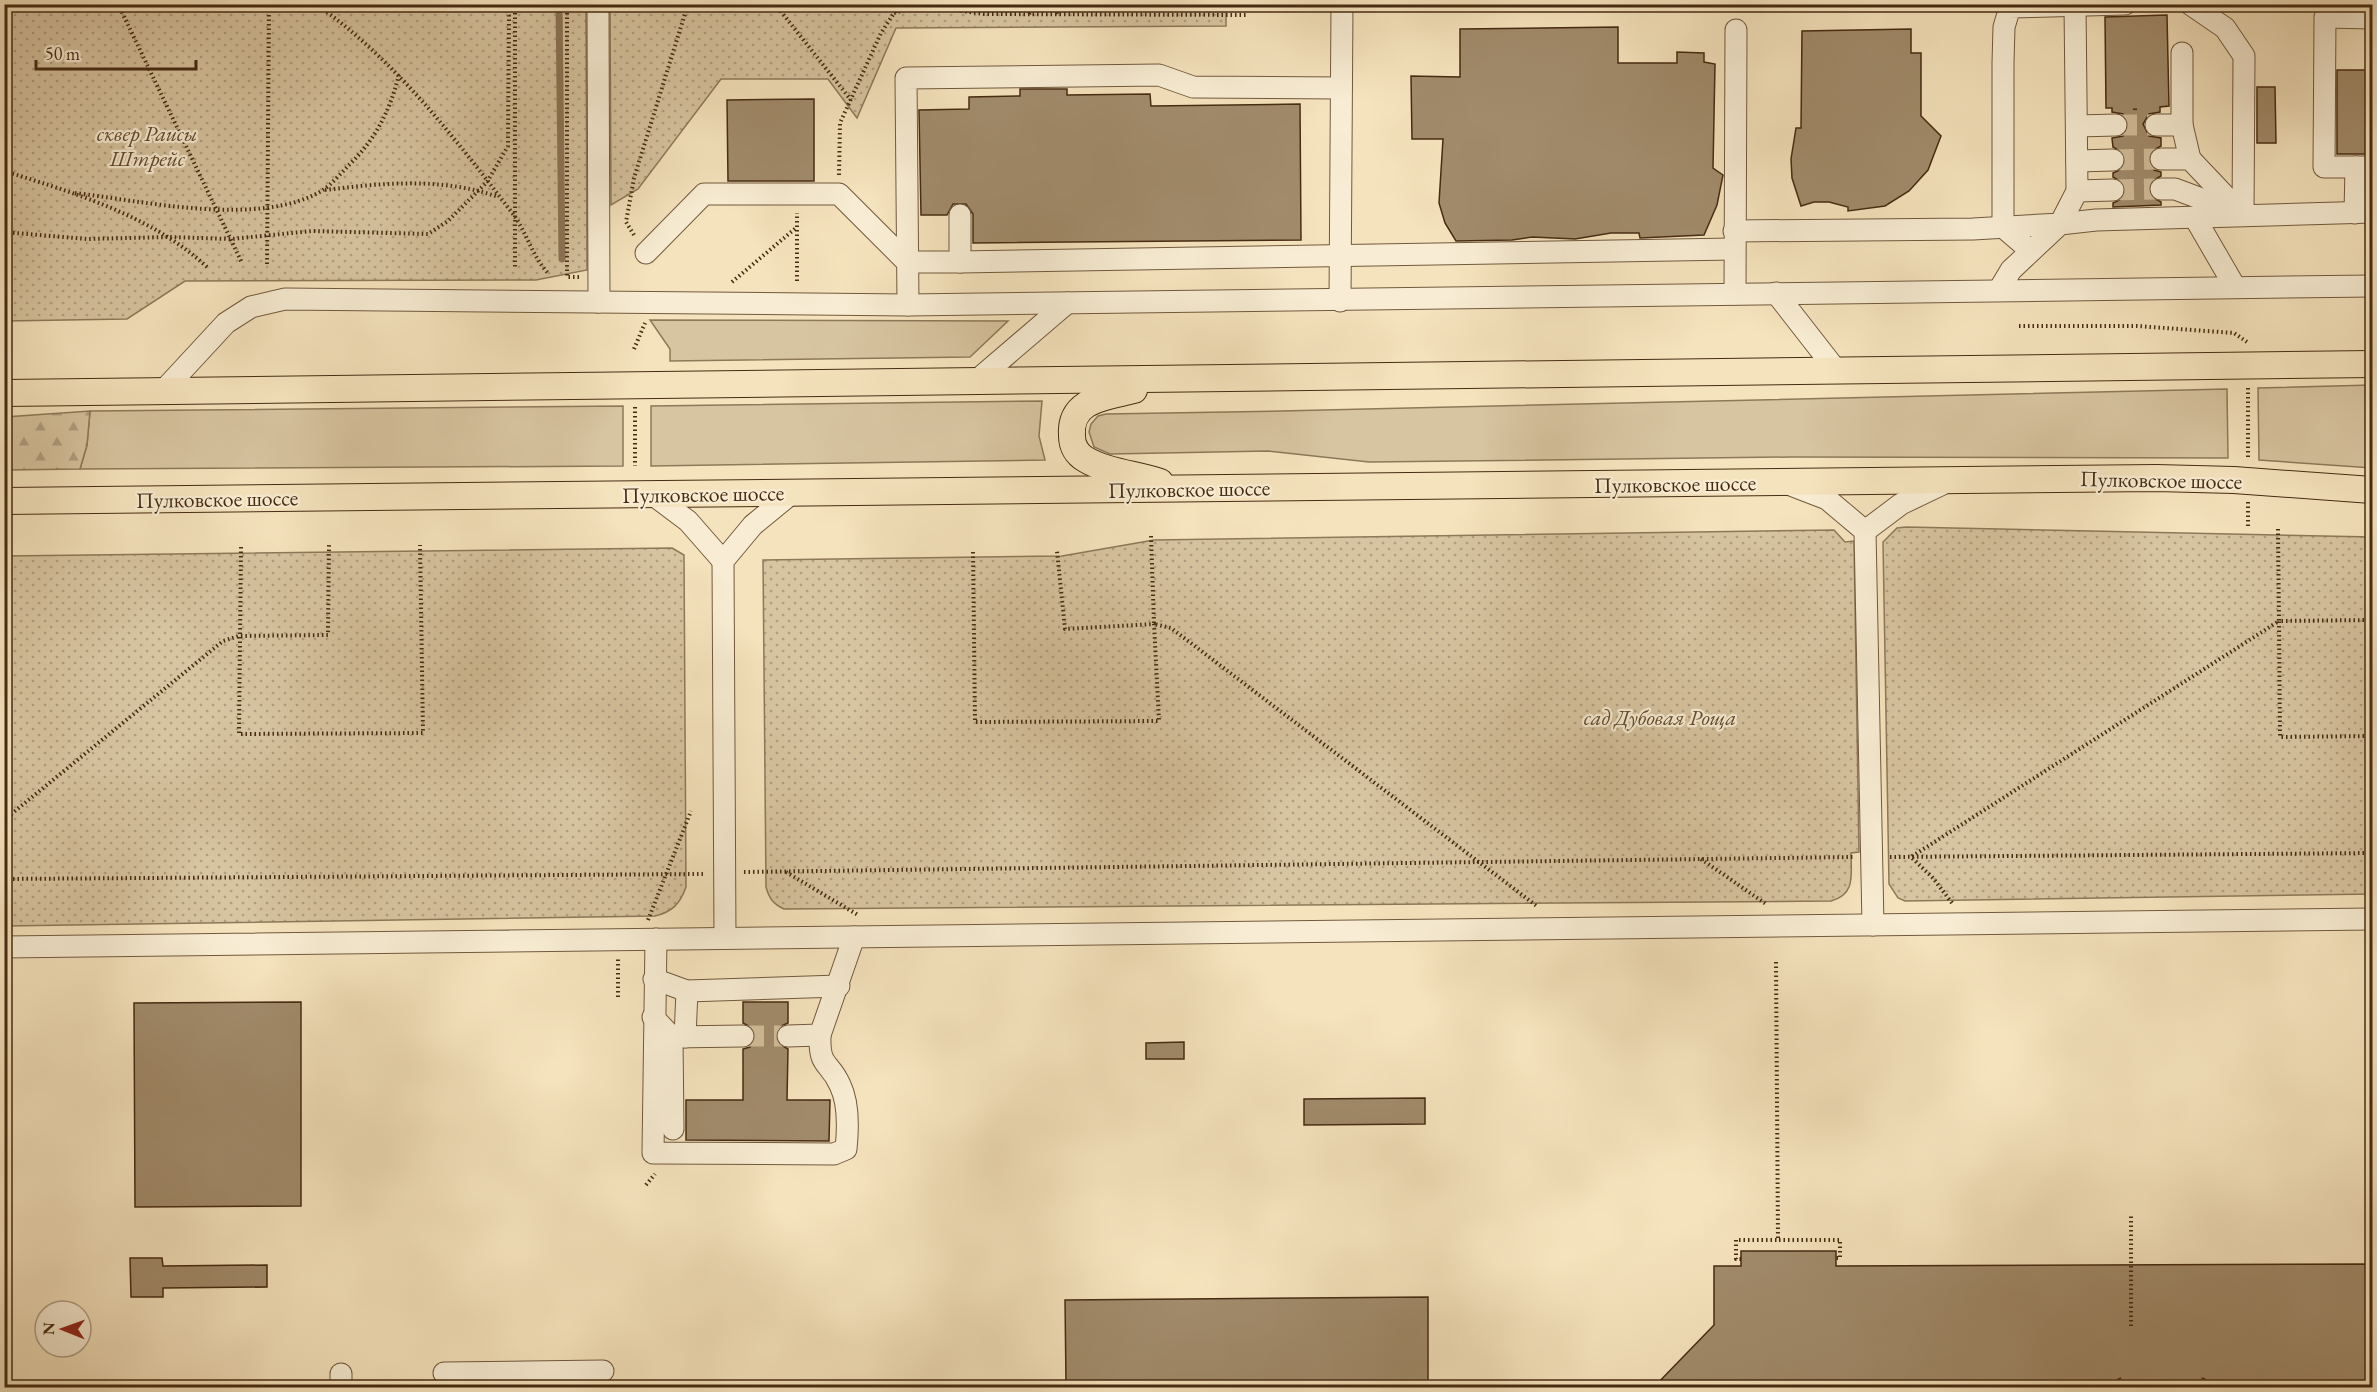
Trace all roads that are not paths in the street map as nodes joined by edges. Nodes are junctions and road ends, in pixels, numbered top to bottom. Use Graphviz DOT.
graph roads {
  1 [pos="598,4"];
  2 [pos="1342,4"];
  3 [pos="2125,4"];
  4 [pos="2190,4"];
  5 [pos="2075,5"];
  6 [pos="2373,18"];
  7 [pos="1736,30"];
  8 [pos="2182,53"];
  9 [pos="1341,88"];
  10 [pos="2116,125"];
  11 [pos="2156,125"];
  12 [pos="2182,125"];
  13 [pos="2077,126"];
  14 [pos="2161,159"];
  15 [pos="2190,159"];
  16 [pos="2113,160"];
  17 [pos="2077,161"];
  18 [pos="2364,167"];
  19 [pos="2161,189"];
  20 [pos="2113,190"];
  21 [pos="2077,191"];
  22 [pos="2364,213"];
  23 [pos="960,215"];
  24 [pos="2243,215"];
  25 [pos="2195,218"];
  26 [pos="2060,224"];
  27 [pos="2003,227"];
  28 [pos="1734,240"];
  29 [pos="2031,251"];
  30 [pos="646,253"];
  31 [pos="1341,254"];
  32 [pos="907,262"];
  33 [pos="960,262"];
  34 [pos="2373,286"];
  35 [pos="2235,287"];
  36 [pos="1999,290"];
  37 [pos="1776,293"];
  38 [pos="1735,294"];
  39 [pos="1340,301"];
  40 [pos="599,302"];
  41 [pos="1067,303"];
  42 [pos="908,304"];
  43 [pos="2373,364"];
  44 [pos="1836,370"];
  45 [pos="1165,379"];
  46 [pos="976,381"];
  47 [pos="163,391"];
  48 [pos="4,393"];
  49 [pos="1951,480"];
  50 [pos="1784,483"];
  51 [pos="1183,489"];
  52 [pos="2373,490"];
  53 [pos="792,493"];
  54 [pos="652,494"];
  55 [pos="4,501"];
  56 [pos="1865,531"];
  57 [pos="723,561"];
  58 [pos="2373,919"];
  59 [pos="1874,925"];
  60 [pos="652,930"];
  61 [pos="854,937"];
  62 [pos="725,938"];
  63 [pos="4,947"];
  64 [pos="654,979"];
  65 [pos="838,986"];
  66 [pos="687,991"];
  67 [pos="653,1017"];
  68 [pos="820,1035"];
  69 [pos="743,1036"];
  70 [pos="788,1036"];
  71 [pos="678,1037"];
  72 [pos="673,1129"];
  73 [pos="603,1371"];
  74 [pos="444,1372"];
  1 -- 40 [label="street"];
  2 -- 9 [label="street"];
  3 -- 5 [label="street"];
  4 -- 24 [label="street"];
  5 -- 13 [label="street"];
  5 -- 27 [label="street"];
  6 -- 18 [label="street"];
  7 -- 28 [label="street"];
  8 -- 12 [label="street"];
  9 -- 31 [label="street"];
  9 -- 32 [label="street"];
  10 -- 13 [label="street"];
  11 -- 12 [label="street"];
  12 -- 15 [label="street"];
  13 -- 17 [label="street"];
  14 -- 15 [label="street"];
  15 -- 24 [label="street"];
  16 -- 17 [label="street"];
  17 -- 21 [label="street"];
  18 -- 22 [label="street"];
  19 -- 24 [label="street"];
  20 -- 21 [label="street"];
  21 -- 26 [label="street"];
  22 -- 24 [label="street"];
  23 -- 33 [label="street"];
  24 -- 25 [label="street"];
  25 -- 26 [label="street"];
  25 -- 35 [label="street"];
  26 -- 27 [label="street"];
  26 -- 29 [label="street"];
  27 -- 28 [label="street"];
  27 -- 29 [label="street"];
  28 -- 31 [label="street"];
  28 -- 38 [label="street"];
  29 -- 36 [label="street"];
  30 -- 32 [label="street"];
  31 -- 33 [label="street"];
  31 -- 39 [label="street"];
  32 -- 33 [label="street"];
  32 -- 42 [label="street"];
  34 -- 35 [label="street"];
  35 -- 36 [label="street"];
  36 -- 37 [label="street"];
  37 -- 38 [label="street"];
  37 -- 44 [label="street"];
  38 -- 39 [label="street"];
  39 -- 41 [label="street"];
  40 -- 42 [label="street"];
  40 -- 47 [label="street"];
  41 -- 42 [label="street"];
  41 -- 46 [label="street"];
  43 -- 44 [label="main road"];
  44 -- 45 [label="main road"];
  45 -- 46 [label="main road"];
  45 -- 51 [label="main road"];
  46 -- 47 [label="main road"];
  47 -- 48 [label="main road"];
  49 -- 50 [label="main road, Пулковское шоссе"];
  49 -- 52 [label="main road, Пулковское шоссе"];
  49 -- 56 [label="street"];
  50 -- 51 [label="main road, Пулковское шоссе"];
  50 -- 56 [label="street"];
  51 -- 53 [label="main road, Пулковское шоссе"];
  53 -- 54 [label="main road, Пулковское шоссе"];
  53 -- 57 [label="street"];
  54 -- 55 [label="main road, Пулковское шоссе"];
  54 -- 57 [label="street"];
  56 -- 59 [label="street"];
  57 -- 62 [label="street"];
  58 -- 59 [label="street"];
  59 -- 61 [label="street"];
  60 -- 62 [label="street"];
  60 -- 63 [label="street"];
  60 -- 64 [label="street"];
  61 -- 62 [label="street"];
  61 -- 65 [label="street"];
  64 -- 66 [label="street"];
  64 -- 67 [label="street"];
  65 -- 66 [label="street"];
  65 -- 68 [label="street"];
  66 -- 71 [label="street"];
  67 -- 68 [label="street"];
  67 -- 71 [label="street"];
  68 -- 70 [label="street"];
  69 -- 71 [label="street"];
  71 -- 72 [label="street"];
  73 -- 74 [label="street"];
}
